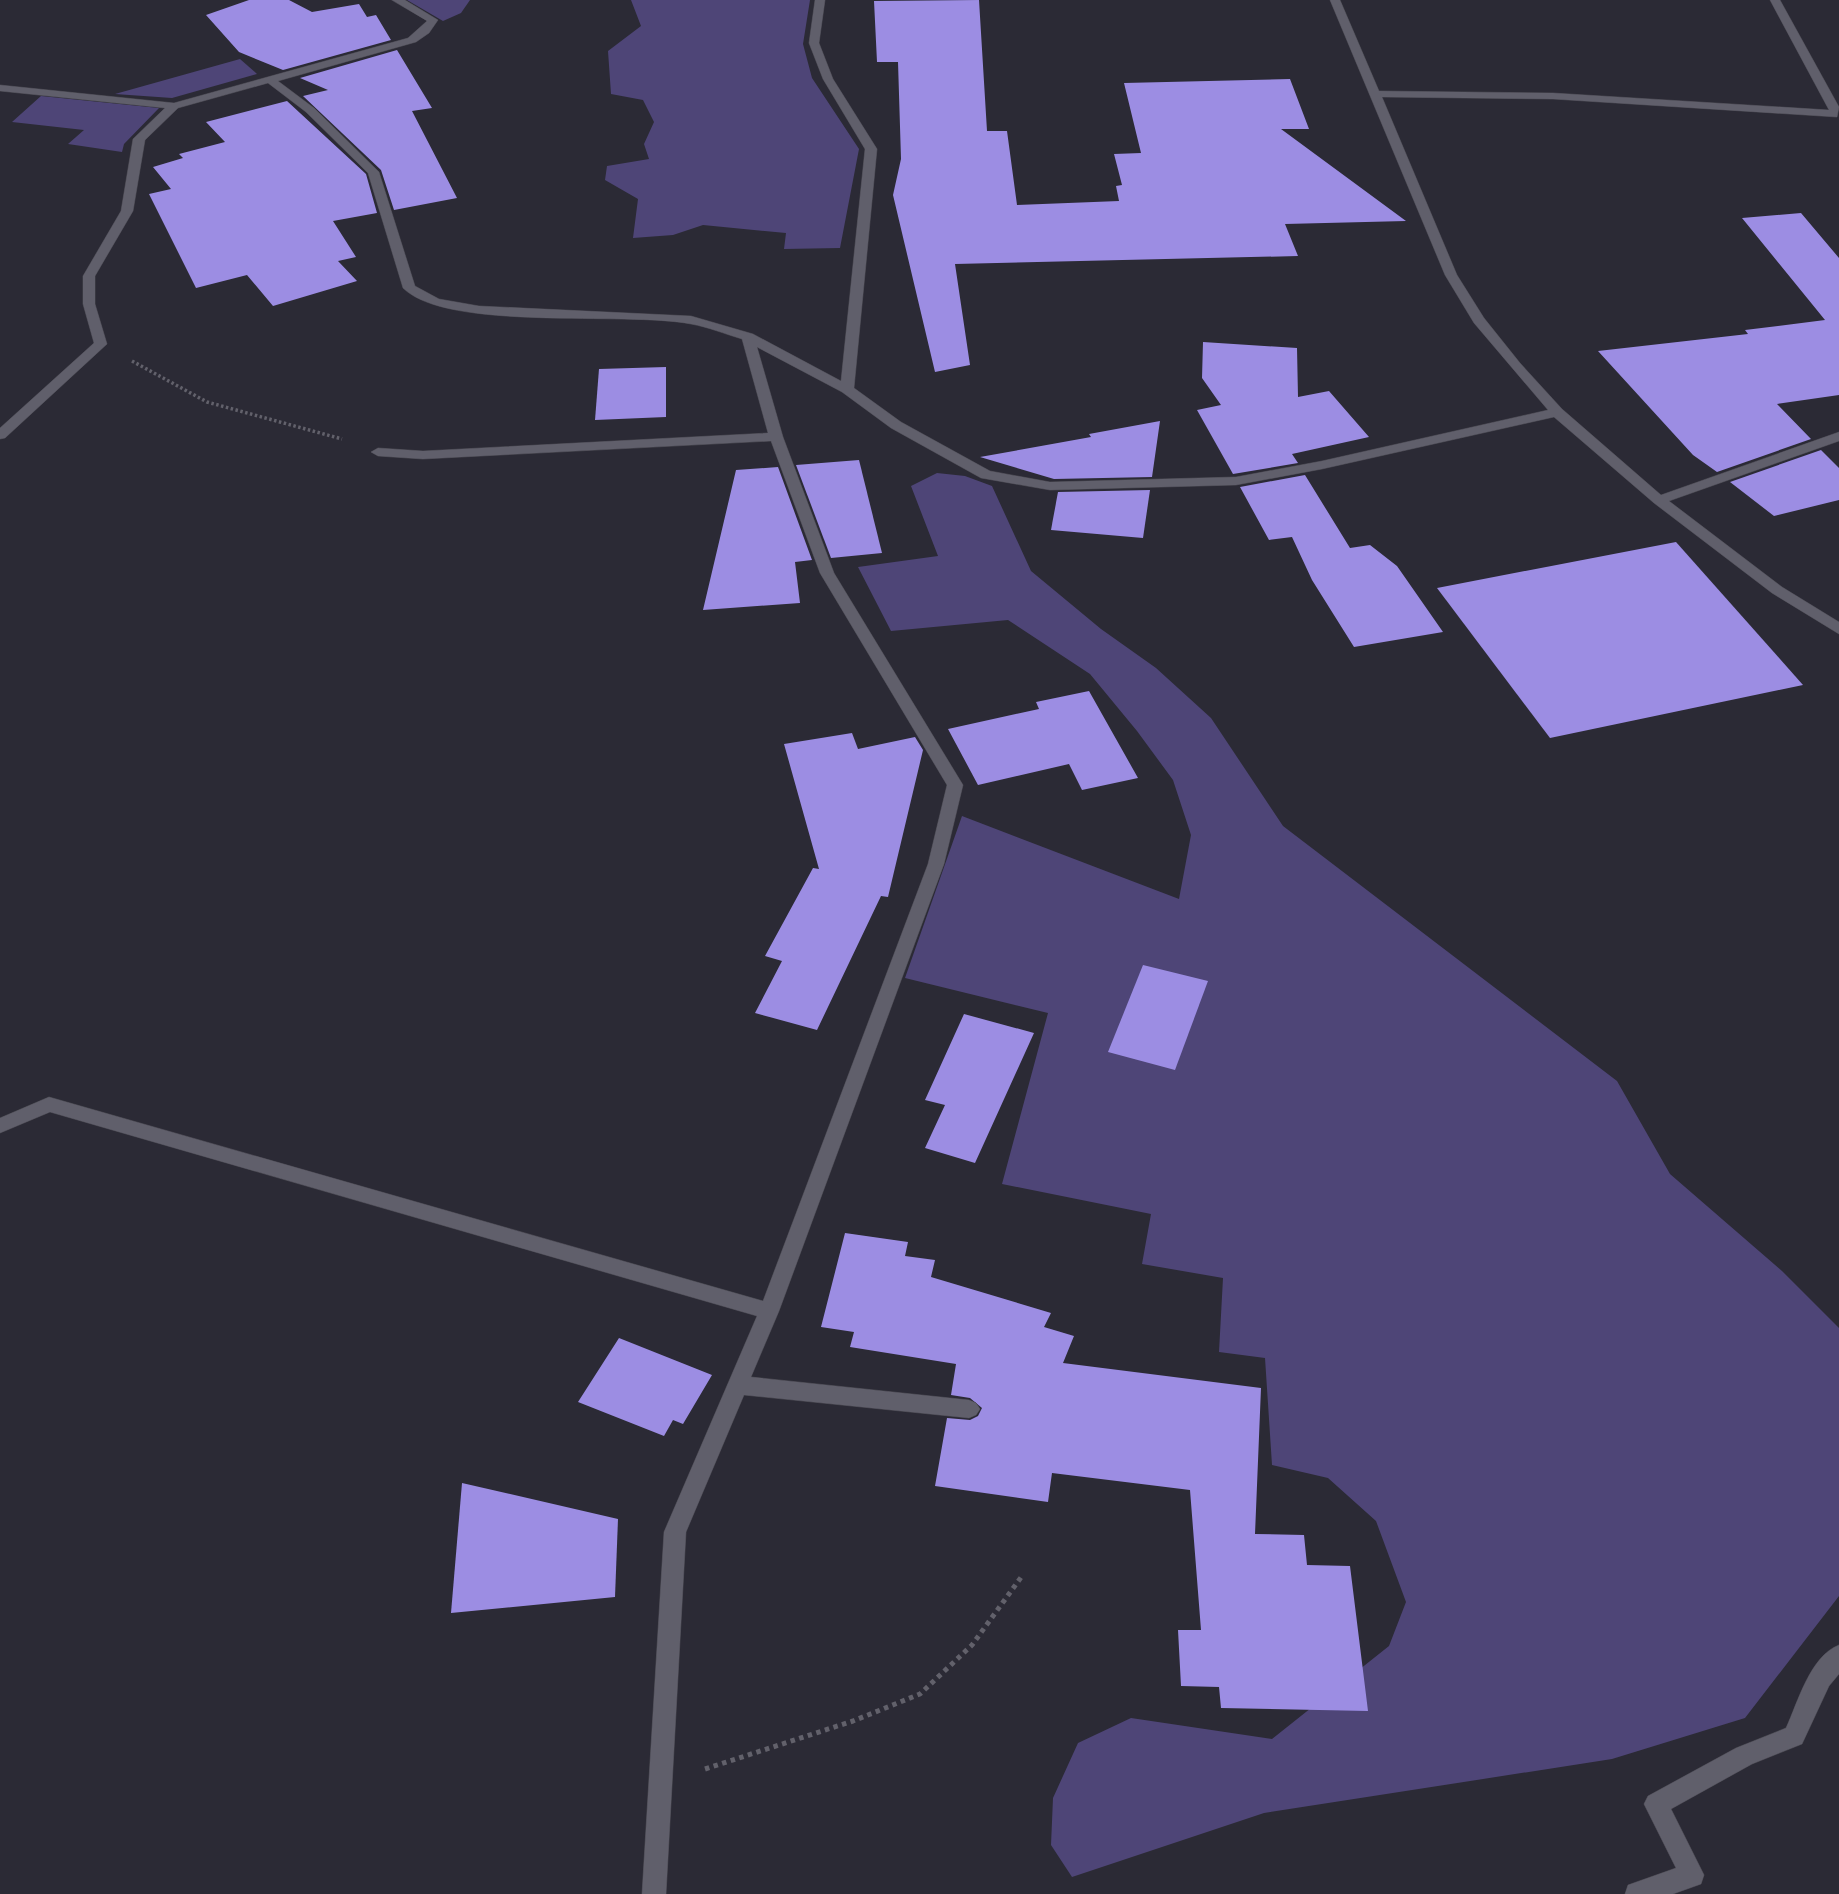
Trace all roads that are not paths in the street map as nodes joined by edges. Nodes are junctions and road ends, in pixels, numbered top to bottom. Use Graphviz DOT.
graph roads {
  1 [pos="397,0"];
  2 [pos="820,0"];
  3 [pos="1335,0"];
  4 [pos="1775,0"];
  5 [pos="270,79"];
  6 [pos="0,88"];
  7 [pos="1375,94"];
  8 [pos="174,106"];
  9 [pos="1838,114"];
  10 [pos="748,337"];
  11 [pos="847,389"];
  12 [pos="1557,412"];
  13 [pos="0,435"];
  14 [pos="1839,436"];
  15 [pos="776,437"];
  16 [pos="379,452"];
  17 [pos="1660,500"];
  18 [pos="1839,629"];
  19 [pos="0,1126"];
  20 [pos="769,1311"];
  21 [pos="738,1385"];
  22 [pos="969,1409"];
  23 [pos="1839,1656"];
  24 [pos="654,1894"];
  25 [pos="1637,1894"];
  1 -- 5 [label="street"];
  2 -- 11 [label="street"];
  3 -- 7 [label="street"];
  4 -- 9 [label="street"];
  5 -- 8 [label="street"];
  5 -- 10 [label="street"];
  6 -- 8 [label="street"];
  7 -- 9 [label="street"];
  7 -- 12 [label="street"];
  8 -- 13 [label="street"];
  10 -- 11 [label="street"];
  10 -- 15 [label="street"];
  11 -- 12 [label="street"];
  12 -- 17 [label="street"];
  14 -- 17 [label="street"];
  15 -- 16 [label="street"];
  15 -- 20 [label="street"];
  17 -- 18 [label="street"];
  19 -- 20 [label="street"];
  20 -- 21 [label="street"];
  21 -- 22 [label="street"];
  21 -- 24 [label="street"];
  23 -- 25 [label="street"];
}
